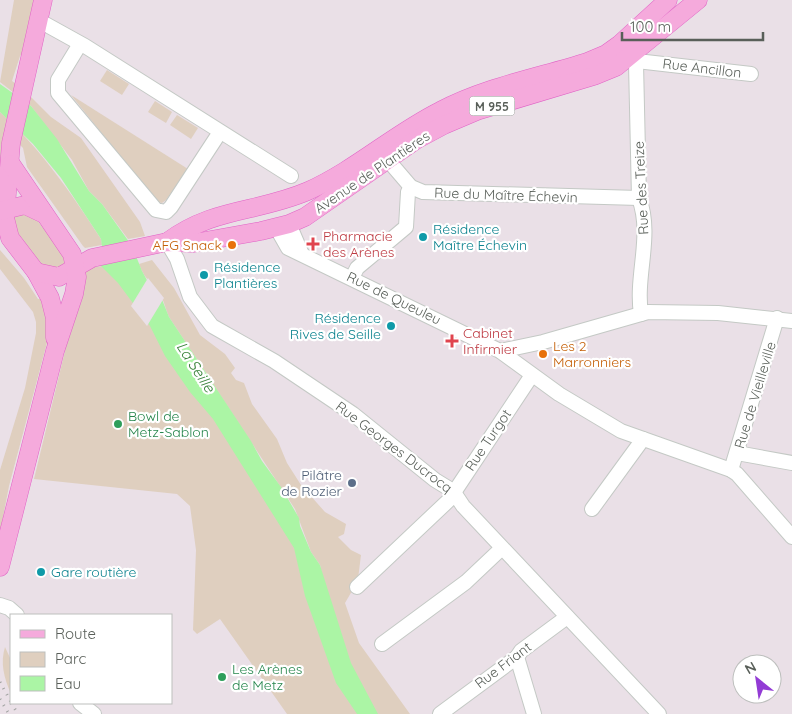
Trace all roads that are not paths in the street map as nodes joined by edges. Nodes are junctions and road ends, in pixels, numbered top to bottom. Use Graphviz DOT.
graph roads {
  1 [pos="43,0"];
  2 [pos="668,0"];
  3 [pos="698,0"];
  4 [pos="38,20"];
  5 [pos="80,44"];
  6 [pos="635,56"];
  7 [pos="751,74"];
  8 [pos="220,132"];
  9 [pos="388,159"];
  10 [pos="10,164"];
  11 [pos="291,176"];
  12 [pos="411,187"];
  13 [pos="639,198"];
  14 [pos="278,203"];
  15 [pos="3,210"];
  16 [pos="44,214"];
  17 [pos="283,226"];
  18 [pos="5,236"];
  19 [pos="159,244"];
  20 [pos="74,261"];
  21 [pos="36,272"];
  22 [pos="352,278"];
  23 [pos="641,314"];
  24 [pos="777,318"];
  25 [pos="792,321"];
  26 [pos="543,342"];
  27 [pos="55,351"];
  28 [pos="500,351"];
  29 [pos="527,371"];
  30 [pos="642,439"];
  31 [pos="737,453"];
  32 [pos="792,463"];
  33 [pos="731,470"];
  34 [pos="453,491"];
  35 [pos="592,509"];
  36 [pos="792,537"];
  37 [pos="502,548"];
  38 [pos="0,567"];
  39 [pos="357,588"];
  40 [pos="0,605"];
  41 [pos="16,614"];
  42 [pos="567,617"];
  43 [pos="382,644"];
  44 [pos="517,657"];
  45 [pos="81,704"];
  46 [pos="94,714"];
  47 [pos="440,714"];
  48 [pos="534,714"];
  49 [pos="659,714"];
  1 -- 4 [label="main road"];
  2 -- 14 [label="main road, Avenue de Plantières / M 955"];
  3 -- 6 [label="main road, Avenue de Plantières / M 955"];
  4 -- 5 [label="street"];
  4 -- 10 [label="main road"];
  5 -- 8 [label="street"];
  5 -- 8 [label="street"];
  6 -- 7 [label="street, Rue Ancillon"];
  6 -- 9 [label="main road, Avenue de Plantières / M 955"];
  6 -- 13 [label="street, Rue des Treize"];
  8 -- 11 [label="street"];
  9 -- 12 [label="street"];
  9 -- 17 [label="main road, Avenue de Plantières / M 955"];
  10 -- 15 [label="main road"];
  10 -- 16 [label="main road"];
  12 -- 13 [label="street, Rue du Maître Échevin"];
  12 -- 22 [label="street"];
  13 -- 23 [label="street, Rue des Treize"];
  14 -- 17 [label="main road"];
  14 -- 19 [label="main road, Avenue de Plantières / M 955"];
  15 -- 16 [label="main road"];
  15 -- 18 [label="main road"];
  16 -- 20 [label="main road"];
  17 -- 19 [label="main road, Avenue de Plantières / M 955"];
  17 -- 22 [label="street, Rue de Queuleu"];
  18 -- 21 [label="main road"];
  19 -- 20 [label="main road, M 955"];
  19 -- 34 [label="street, Rue Georges Ducrocq"];
  20 -- 21 [label="main road"];
  20 -- 27 [label="main road"];
  21 -- 27 [label="main road"];
  22 -- 28 [label="street, Rue de Queuleu"];
  23 -- 24 [label="street"];
  23 -- 26 [label="street"];
  24 -- 25 [label="street"];
  24 -- 31 [label="street, Rue de Vieilleville"];
  26 -- 28 [label="street"];
  26 -- 29 [label="street"];
  27 -- 38 [label="main road"];
  28 -- 29 [label="street, Rue de Queuleu"];
  29 -- 30 [label="street, Rue de Queuleu"];
  29 -- 34 [label="street, Rue Turgot"];
  30 -- 33 [label="street, Rue de Queuleu"];
  30 -- 35 [label="street"];
  31 -- 32 [label="street"];
  31 -- 33 [label="street, Rue de Vieilleville"];
  33 -- 36 [label="street"];
  34 -- 37 [label="street, Rue Georges Ducrocq"];
  34 -- 39 [label="street, Rue Turgot"];
  37 -- 42 [label="street, Rue Georges Ducrocq"];
  37 -- 43 [label="street"];
  40 -- 41 [label="street"];
  42 -- 44 [label="street, Rue Friant"];
  42 -- 49 [label="street, Rue Georges Ducrocq"];
  44 -- 47 [label="street, Rue Friant"];
  44 -- 48 [label="street"];
  45 -- 46 [label="street"];
}
